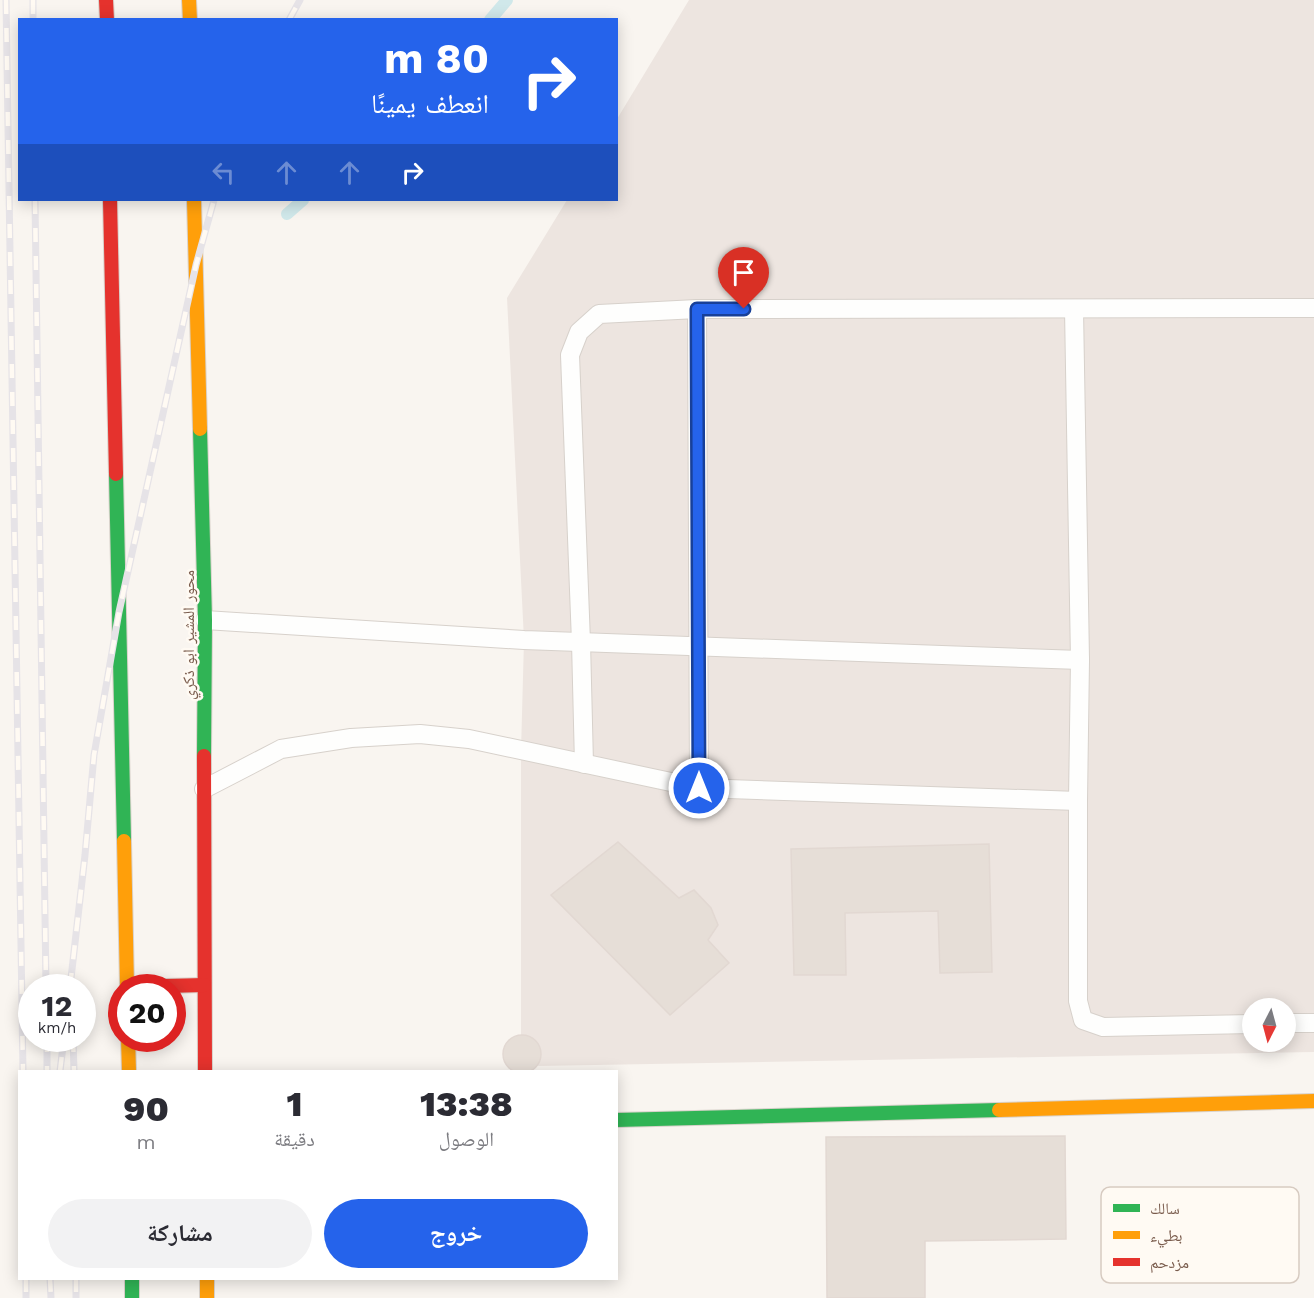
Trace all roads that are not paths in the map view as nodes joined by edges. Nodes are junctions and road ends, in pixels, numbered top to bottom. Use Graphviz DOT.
graph roads {
  1 [pos="106,0"];
  2 [pos="189,0"];
  3 [pos="107,18"];
  4 [pos="190,18"];
  5 [pos="111,201"];
  6 [pos="194,201"];
  7 [pos="1314,308"];
  8 [pos="697,309"];
  9 [pos="1074,309"];
  10 [pos="205,620"];
  11 [pos="581,642"];
  12 [pos="699,646"];
  13 [pos="1080,660"];
  14 [pos="584,764"];
  15 [pos="699,788"];
  16 [pos="204,789"];
  17 [pos="1078,801"];
  18 [pos="127,974"];
  19 [pos="186,985"];
  20 [pos="204,985"];
  21 [pos="1296,1023"];
  22 [pos="1314,1023"];
  23 [pos="1242,1024"];
  24 [pos="128,1052"];
  25 [pos="129,1070"];
  26 [pos="205,1070"];
  27 [pos="1314,1101"];
  28 [pos="618,1120"];
  29 [pos="132,1280"];
  30 [pos="207,1280"];
  31 [pos="132,1298"];
  32 [pos="207,1298"];
  1 -- 3 [label="main road"];
  2 -- 4 [label="main road"];
  5 -- 18 [label="main road"];
  6 -- 10 [label="main road, محور المشير ابو ذكري"];
  7 -- 9 [label="lane"];
  8 -- 9 [label="lane"];
  8 -- 11 [label="lane"];
  8 -- 12 [label="lane"];
  9 -- 13 [label="lane"];
  10 -- 11 [label="lane"];
  10 -- 16 [label="main road, محور المشير ابو ذكري"];
  11 -- 12 [label="lane"];
  11 -- 14 [label="lane"];
  12 -- 13 [label="lane"];
  12 -- 15 [label="lane"];
  13 -- 17 [label="lane"];
  14 -- 15 [label="lane"];
  14 -- 16 [label="lane"];
  15 -- 17 [label="lane"];
  16 -- 20 [label="main road, محور المشير ابو ذكري"];
  17 -- 23 [label="lane"];
  19 -- 20 [label="main road"];
  20 -- 26 [label="main road, محور المشير ابو ذكري"];
  21 -- 22 [label="lane"];
  24 -- 25 [label="main road"];
  27 -- 28 [label="main road"];
  29 -- 31 [label="main road"];
  30 -- 32 [label="main road"];
}
